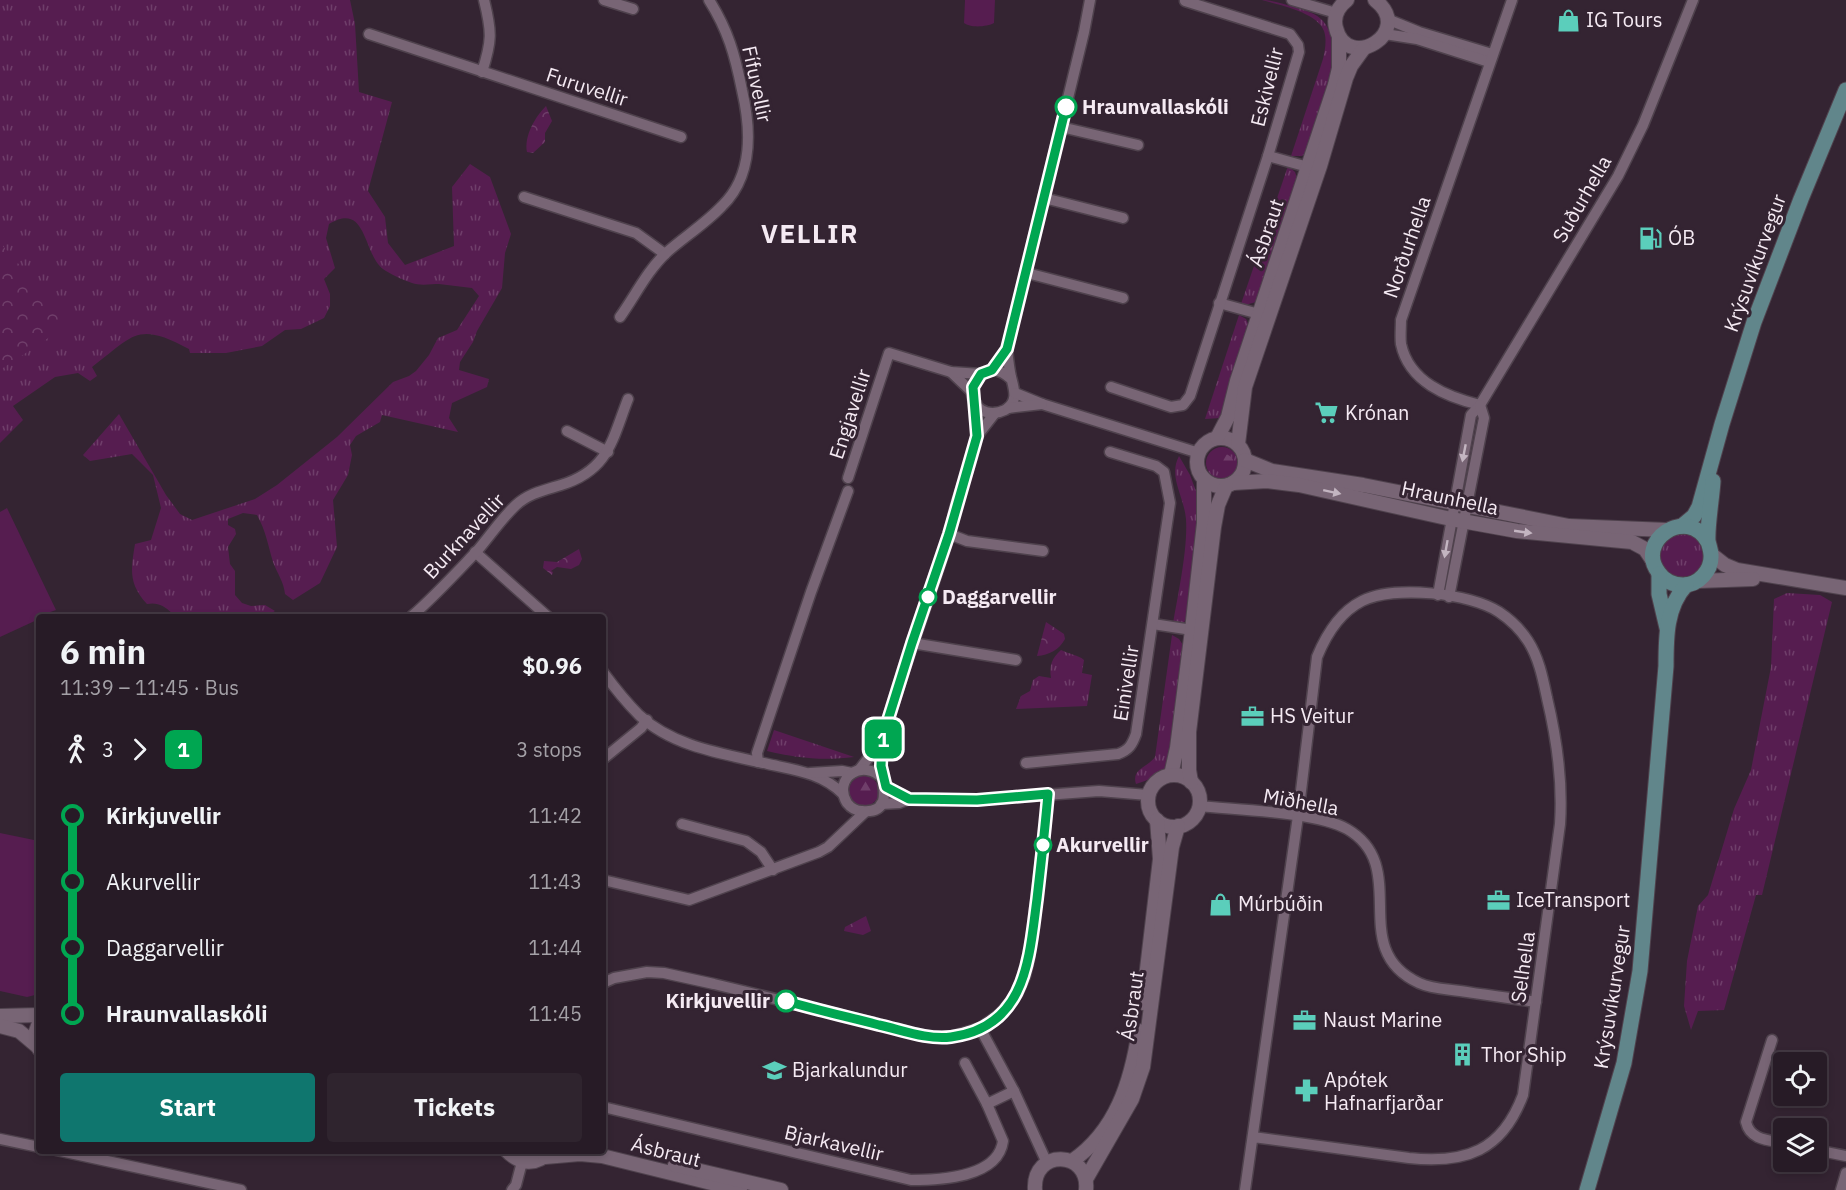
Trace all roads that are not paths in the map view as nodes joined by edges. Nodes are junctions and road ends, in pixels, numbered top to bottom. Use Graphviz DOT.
graph roads {
  1 [pos="484,0"];
  2 [pos="604,0"];
  3 [pos="709,0"];
  4 [pos="1090,0"];
  5 [pos="1185,0"];
  6 [pos="1293,0"];
  7 [pos="1347,0"];
  8 [pos="1512,0"];
  9 [pos="1693,0"];
  10 [pos="1217,5"];
  11 [pos="1382,6"];
  12 [pos="633,9"];
  13 [pos="1336,13"];
  14 [pos="369,34"];
  15 [pos="1385,34"];
  16 [pos="1339,37"];
  17 [pos="1364,48"];
  18 [pos="1491,58"];
  19 [pos="482,72"];
  20 [pos="1846,90"];
  21 [pos="1061,127"];
  22 [pos="681,137"];
  23 [pos="1138,145"];
  24 [pos="1268,156"];
  25 [pos="1308,167"];
  26 [pos="524,197"];
  27 [pos="1044,198"];
  28 [pos="1123,218"];
  29 [pos="665,254"];
  30 [pos="1027,273"];
  31 [pos="1123,298"];
  32 [pos="1219,303"];
  33 [pos="1259,314"];
  34 [pos="620,317"];
  35 [pos="1007,349"];
  36 [pos="951,372"];
  37 [pos="986,372"];
  38 [pos="1011,379"];
  39 [pos="1111,387"];
  40 [pos="972,392"];
  41 [pos="1016,393"];
  42 [pos="628,399"];
  43 [pos="976,403"];
  44 [pos="1042,404"];
  45 [pos="1480,405"];
  46 [pos="1008,408"];
  47 [pos="995,413"];
  48 [pos="567,431"];
  49 [pos="977,436"];
  50 [pos="1217,438"];
  51 [pos="1238,444"];
  52 [pos="608,452"];
  53 [pos="1110,452"];
  54 [pos="1198,453"];
  55 [pos="1715,454"];
  56 [pos="1245,460"];
  57 [pos="848,478"];
  58 [pos="1204,479"];
  59 [pos="1229,484"];
  60 [pos="848,490"];
  61 [pos="1461,504"];
  62 [pos="1458,520"];
  63 [pos="1675,528"];
  64 [pos="949,534"];
  65 [pos="1710,548"];
  66 [pos="1043,551"];
  67 [pos="475,552"];
  68 [pos="1656,568"];
  69 [pos="1792,579"];
  70 [pos="1692,583"];
  71 [pos="1846,588"];
  72 [pos="1443,596"];
  73 [pos="414,614"];
  74 [pos="545,614"];
  75 [pos="1153,624"];
  76 [pos="1667,628"];
  77 [pos="1192,630"];
  78 [pos="912,643"];
  79 [pos="1016,660"];
  80 [pos="606,676"];
  81 [pos="646,720"];
  82 [pos="882,739"];
  83 [pos="606,757"];
  84 [pos="758,762"];
  85 [pos="1026,763"];
  86 [pos="856,771"];
  87 [pos="809,773"];
  88 [pos="1171,775"];
  89 [pos="1191,782"];
  90 [pos="884,783"];
  91 [pos="1048,794"];
  92 [pos="1148,795"];
  93 [pos="846,799"];
  94 [pos="909,799"];
  95 [pos="881,804"];
  96 [pos="1199,806"];
  97 [pos="865,812"];
  98 [pos="1298,816"];
  99 [pos="1157,820"];
  100 [pos="682,824"];
  101 [pos="1178,826"];
  102 [pos="845,829"];
  103 [pos="773,870"];
  104 [pos="606,881"];
  105 [pos="606,982"];
  106 [pos="1536,1002"];
  107 [pos="36,1015"];
  108 [pos="0,1016"];
  109 [pos="0,1026"];
  110 [pos="980,1028"];
  111 [pos="1772,1040"];
  112 [pos="36,1046"];
  113 [pos="965,1063"];
  114 [pos="1014,1091"];
  115 [pos="987,1104"];
  116 [pos="606,1108"];
  117 [pos="1253,1137"];
  118 [pos="0,1138"];
  119 [pos="1773,1140"];
  120 [pos="36,1146"];
  121 [pos="606,1149"];
  122 [pos="1827,1152"];
  123 [pos="74,1154"];
  124 [pos="510,1154"];
  125 [pos="548,1154"];
  126 [pos="1846,1156"];
  127 [pos="1072,1161"];
  128 [pos="522,1162"];
  129 [pos="1047,1162"];
  130 [pos="1846,1173"];
  131 [pos="1086,1184"];
  132 [pos="1035,1185"];
  133 [pos="241,1190"];
  134 [pos="512,1190"];
  135 [pos="740,1190"];
  136 [pos="781,1190"];
  137 [pos="1020,1190"];
  138 [pos="1245,1190"];
  139 [pos="1587,1190"];
  140 [pos="1841,1190"];
  1 -- 19 [label="street"];
  2 -- 12 [label="street"];
  3 -- 29 [label="street, Fífuvellir"];
  4 -- 21 [label="street"];
  5 -- 10 [label="street, Eskivellir"];
  6 -- 13 [label="street"];
  7 -- 13 [label="street"];
  8 -- 18 [label="street, Norðurhella"];
  9 -- 45 [label="street, Suðurhella"];
  10 -- 24 [label="street, Eskivellir"];
  11 -- 15 [label="street"];
  11 -- 18 [label="street"];
  13 -- 16 [label="street, Ásbraut"];
  14 -- 19 [label="street, Furuvellir"];
  15 -- 17 [label="street"];
  15 -- 18 [label="street"];
  16 -- 17 [label="street"];
  16 -- 25 [label="street, Ásbraut"];
  17 -- 51 [label="street, Ásbraut"];
  18 -- 45 [label="street, Norðurhella"];
  19 -- 22 [label="street, Furuvellir"];
  20 -- 55 [label="main road, Krýsuvíkurvegur"];
  21 -- 23 [label="street"];
  21 -- 27 [label="street"];
  24 -- 25 [label="street, Eskivellir"];
  24 -- 32 [label="street, Eskivellir"];
  25 -- 33 [label="street, Ásbraut"];
  26 -- 29 [label="street"];
  27 -- 28 [label="street"];
  27 -- 30 [label="street"];
  29 -- 34 [label="street, Fífuvellir"];
  30 -- 31 [label="street"];
  30 -- 35 [label="street"];
  32 -- 33 [label="street"];
  32 -- 39 [label="street, Eskivellir"];
  33 -- 50 [label="street, Ásbraut"];
  35 -- 37 [label="street"];
  35 -- 38 [label="street"];
  36 -- 37 [label="street, Engjavellir"];
  36 -- 40 [label="street, Engjavellir"];
  36 -- 57 [label="street, Engjavellir"];
  37 -- 38 [label="street"];
  37 -- 40 [label="street"];
  38 -- 41 [label="street"];
  40 -- 43 [label="street"];
  41 -- 44 [label="street"];
  41 -- 46 [label="street"];
  42 -- 52 [label="street, Burknavellir"];
  43 -- 47 [label="street"];
  43 -- 49 [label="street"];
  44 -- 46 [label="street"];
  44 -- 54 [label="street"];
  45 -- 61 [label="street"];
  46 -- 47 [label="street"];
  47 -- 49 [label="street"];
  48 -- 52 [label="street"];
  49 -- 64 [label="street"];
  50 -- 51 [label="street"];
  50 -- 54 [label="street"];
  51 -- 56 [label="street"];
  52 -- 67 [label="street, Burknavellir"];
  53 -- 75 [label="street, Einivellir"];
  54 -- 58 [label="street"];
  55 -- 63 [label="main road, Krýsuvíkurvegur"];
  55 -- 65 [label="main road, Krýsuvíkurvegur"];
  56 -- 59 [label="street"];
  56 -- 61 [label="street, Hraunhella"];
  58 -- 59 [label="street"];
  58 -- 77 [label="street"];
  59 -- 62 [label="street, Hraunhella, one-way"];
  59 -- 89 [label="street"];
  60 -- 84 [label="street"];
  61 -- 62 [label="street"];
  61 -- 63 [label="street, Hraunhella"];
  62 -- 68 [label="street, Hraunhella, one-way"];
  62 -- 72 [label="street"];
  63 -- 65 [label="main road"];
  63 -- 68 [label="main road"];
  64 -- 66 [label="street"];
  64 -- 78 [label="street"];
  65 -- 69 [label="street"];
  65 -- 70 [label="main road"];
  67 -- 73 [label="street, Burknavellir"];
  67 -- 74 [label="street"];
  68 -- 70 [label="main road"];
  68 -- 76 [label="main road, Krýsuvíkurvegur"];
  69 -- 70 [label="street"];
  69 -- 71 [label="street"];
  70 -- 76 [label="main road, Krýsuvíkurvegur"];
  72 -- 98 [label="street, Selhella"];
  72 -- 106 [label="street, Selhella"];
  75 -- 77 [label="street, Einivellir"];
  75 -- 85 [label="street, Einivellir"];
  76 -- 139 [label="main road, Krýsuvíkurvegur"];
  77 -- 88 [label="street"];
  78 -- 79 [label="street"];
  78 -- 82 [label="street"];
  80 -- 81 [label="street"];
  81 -- 83 [label="street"];
  81 -- 84 [label="street"];
  82 -- 86 [label="street"];
  82 -- 90 [label="street"];
  84 -- 87 [label="street"];
  86 -- 87 [label="street"];
  86 -- 90 [label="street"];
  86 -- 93 [label="street"];
  87 -- 93 [label="street"];
  88 -- 89 [label="street"];
  88 -- 92 [label="street"];
  89 -- 96 [label="street"];
  90 -- 94 [label="street"];
  90 -- 95 [label="street"];
  91 -- 92 [label="street"];
  91 -- 94 [label="street"];
  91 -- 110 [label="street"];
  92 -- 99 [label="street"];
  93 -- 97 [label="street"];
  93 -- 102 [label="street"];
  94 -- 95 [label="street"];
  95 -- 97 [label="street"];
  96 -- 98 [label="street, Miðhella"];
  96 -- 101 [label="street"];
  97 -- 102 [label="street"];
  98 -- 106 [label="street, Miðhella"];
  98 -- 117 [label="street, Selhella"];
  99 -- 101 [label="street"];
  99 -- 127 [label="street, Ásbraut"];
  100 -- 103 [label="street"];
  101 -- 131 [label="street, Ásbraut"];
  102 -- 103 [label="street"];
  103 -- 104 [label="street"];
  105 -- 110 [label="street"];
  106 -- 117 [label="street, Selhella"];
  107 -- 108 [label="street"];
  109 -- 112 [label="street"];
  110 -- 114 [label="street"];
  111 -- 119 [label="street"];
  113 -- 115 [label="street, Bjarkavellir"];
  114 -- 115 [label="street"];
  114 -- 129 [label="street"];
  115 -- 116 [label="street, Bjarkavellir"];
  117 -- 138 [label="street, Selhella"];
  118 -- 120 [label="street"];
  121 -- 136 [label="street, Ásbraut"];
  122 -- 126 [label="street"];
  123 -- 133 [label="street"];
  124 -- 128 [label="street"];
  125 -- 128 [label="street, Ásbraut"];
  125 -- 135 [label="street, Ásbraut"];
  127 -- 129 [label="street"];
  127 -- 131 [label="street"];
  128 -- 134 [label="street"];
  129 -- 132 [label="street"];
  130 -- 140 [label="street"];
  132 -- 137 [label="street"];
}
